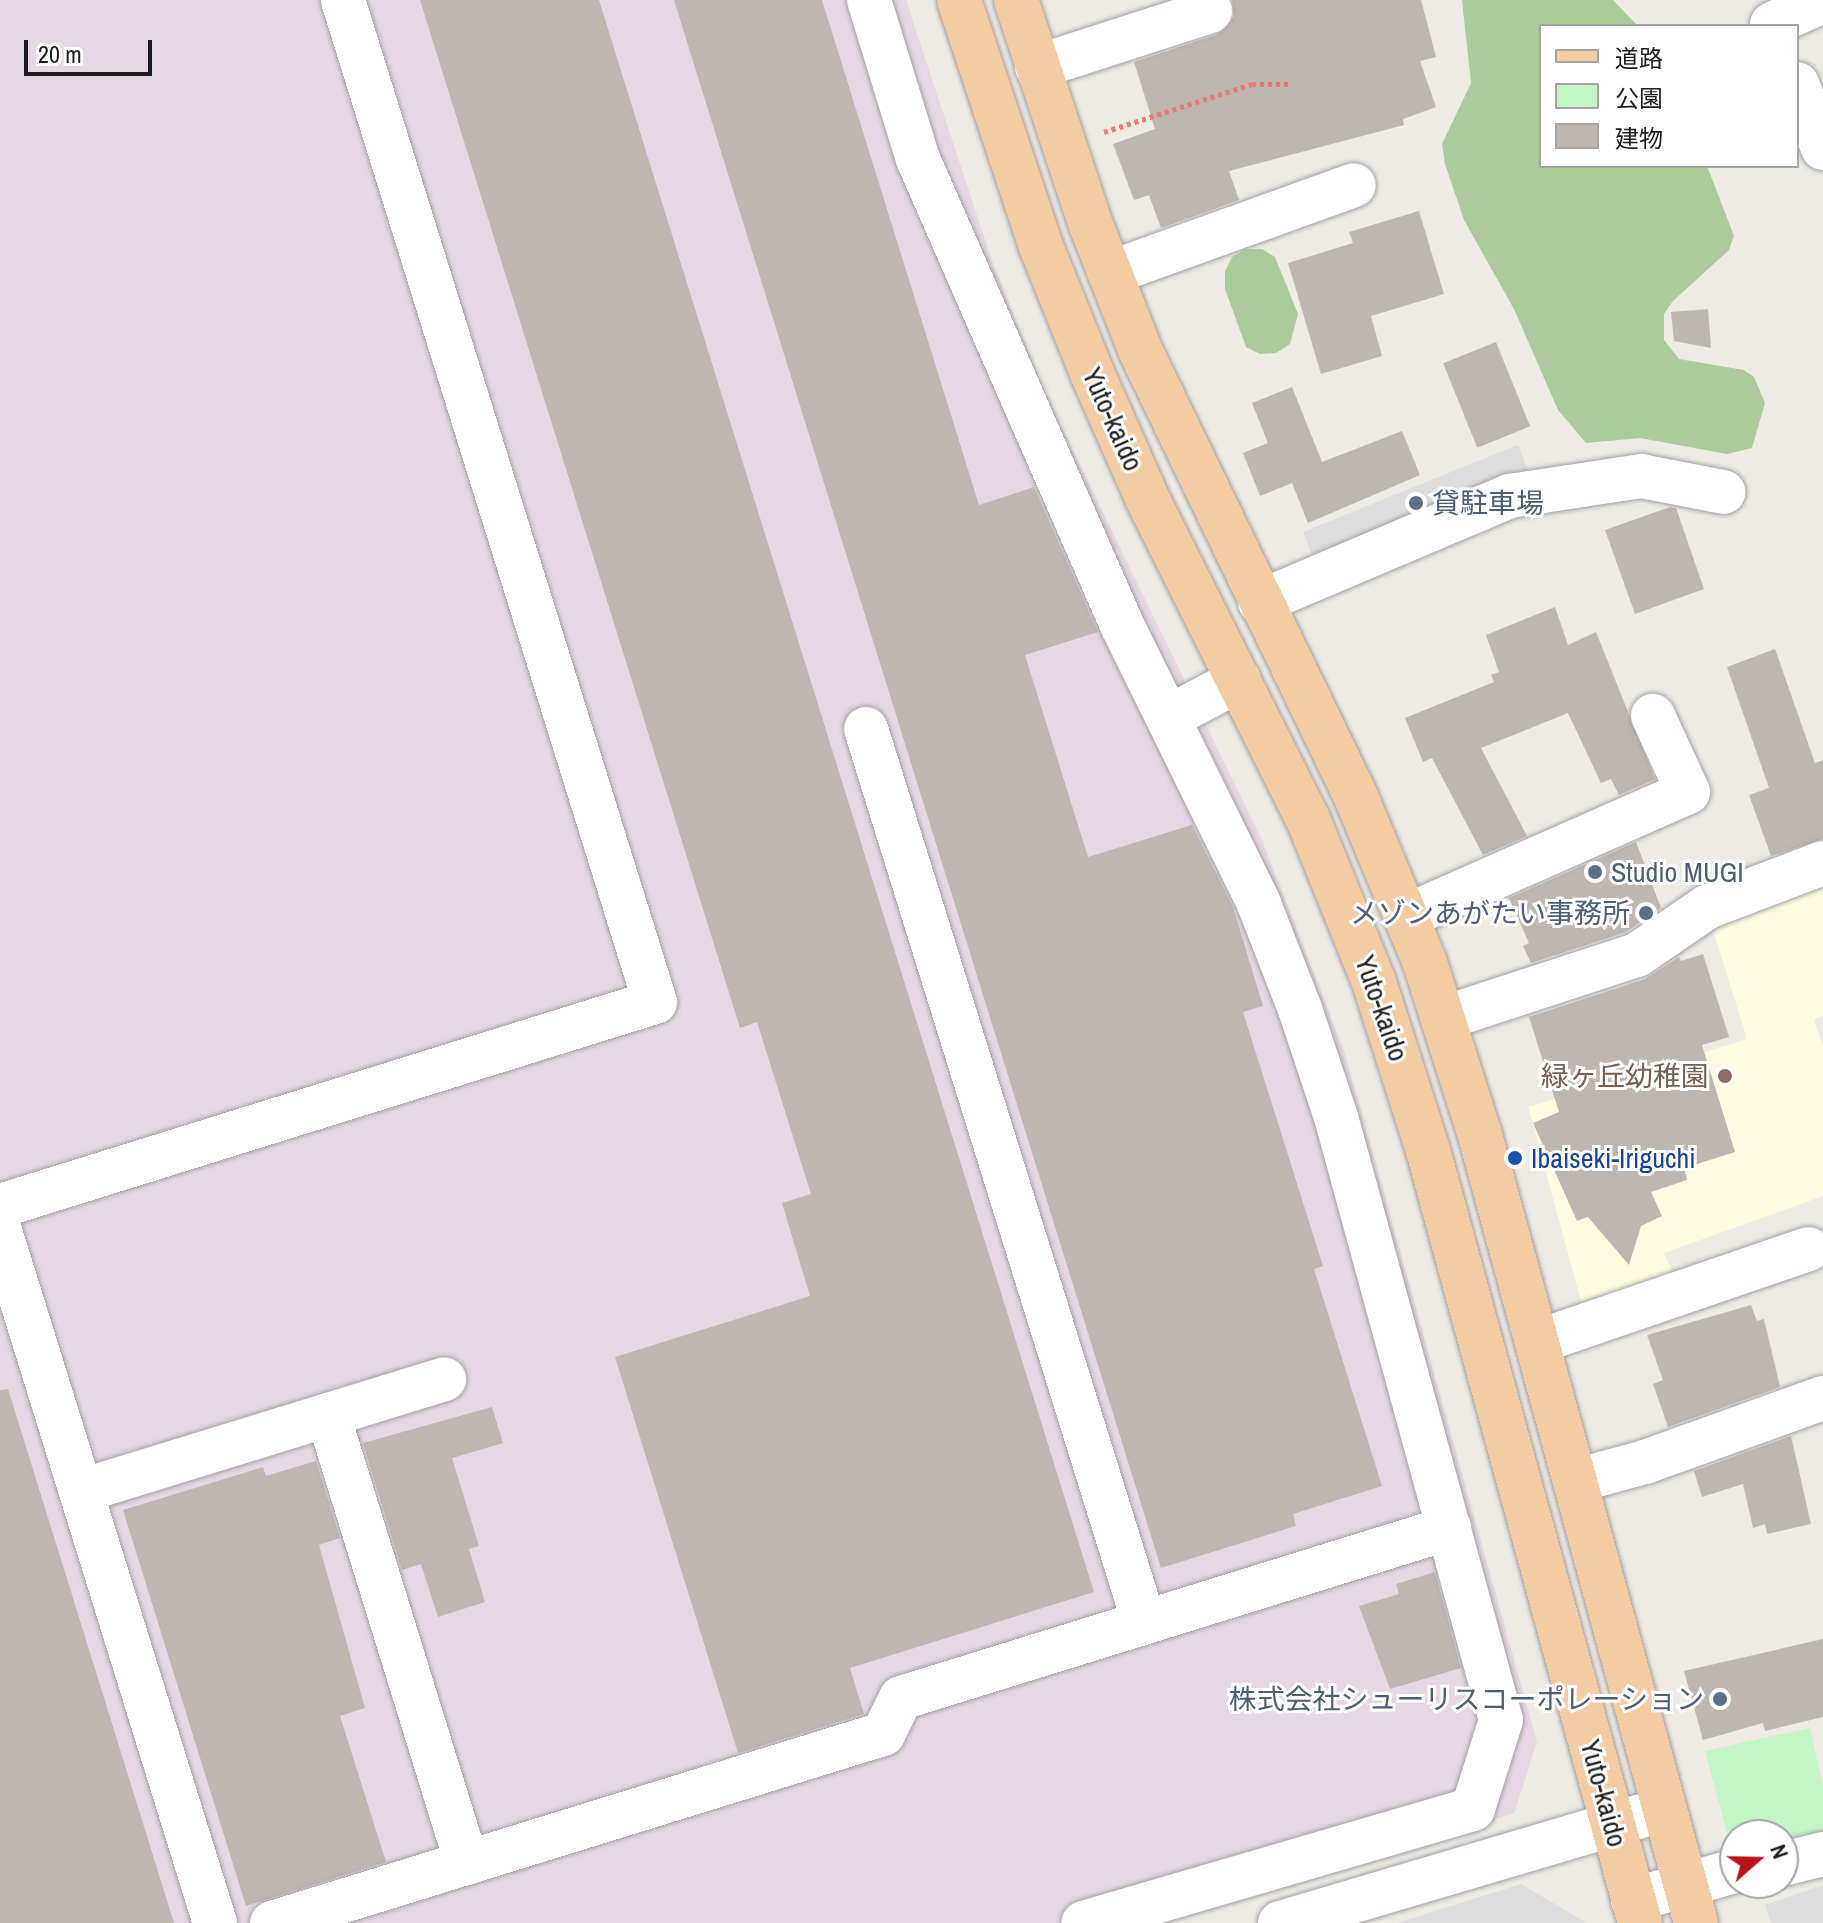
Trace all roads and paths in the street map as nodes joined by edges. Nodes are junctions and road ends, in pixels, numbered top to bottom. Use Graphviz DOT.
graph roads {
  1 [pos="343,0"];
  2 [pos="869,0"];
  3 [pos="959,0"];
  4 [pos="1016,0"];
  5 [pos="1823,1"];
  6 [pos="1210,11"];
  7 [pos="1771,17"];
  8 [pos="1037,67"];
  9 [pos="1290,84"];
  10 [pos="1799,89"];
  11 [pos="1099,133"];
  12 [pos="1823,148"];
  13 [pos="1354,185"];
  14 [pos="1110,273"];
  15 [pos="1723,492"];
  16 [pos="1260,602"];
  17 [pos="1239,680"];
  18 [pos="1653,716"];
  19 [pos="1169,717"];
  20 [pos="866,729"];
  21 [pos="1823,863"];
  22 [pos="1407,916"];
  23 [pos="1444,1018"];
  24 [pos="0,1206"];
  25 [pos="0,1231"];
  26 [pos="1809,1249"];
  27 [pos="1537,1342"];
  28 [pos="444,1379"];
  29 [pos="1823,1398"];
  30 [pos="328,1415"];
  31 [pos="1575,1481"];
  32 [pos="81,1491"];
  33 [pos="1449,1528"];
  34 [pos="1144,1622"];
  35 [pos="1664,1809"];
  36 [pos="1612,1823"];
  37 [pos="1823,1854"];
  38 [pos="1799,1860"];
  39 [pos="467,1863"];
  40 [pos="1719,1883"];
  41 [pos="1690,1904"];
  42 [pos="1637,1912"];
  43 [pos="215,1923"];
  44 [pos="272,1923"];
  45 [pos="1083,1923"];
  46 [pos="1280,1923"];
  1 -- 24 [label="street"];
  2 -- 19 [label="street"];
  3 -- 17 [label="main road, Yuto-kaido"];
  4 -- 8 [label="main road, Yuto-kaido"];
  5 -- 7 [label="street"];
  6 -- 8 [label="street"];
  8 -- 14 [label="main road, Yuto-kaido"];
  9 -- 11 [label="path"];
  10 -- 12 [label="street"];
  13 -- 14 [label="street"];
  14 -- 16 [label="main road, Yuto-kaido"];
  15 -- 16 [label="street"];
  16 -- 22 [label="main road, Yuto-kaido"];
  17 -- 19 [label="street"];
  17 -- 36 [label="main road, Yuto-kaido"];
  18 -- 22 [label="street"];
  19 -- 33 [label="street"];
  20 -- 34 [label="street"];
  21 -- 23 [label="street"];
  22 -- 23 [label="main road, Yuto-kaido"];
  23 -- 27 [label="main road, Yuto-kaido"];
  25 -- 32 [label="street"];
  26 -- 27 [label="street"];
  27 -- 31 [label="main road, Yuto-kaido"];
  28 -- 30 [label="street"];
  29 -- 31 [label="street"];
  30 -- 32 [label="street"];
  30 -- 39 [label="street"];
  31 -- 35 [label="main road, Yuto-kaido"];
  32 -- 43 [label="street"];
  33 -- 34 [label="street"];
  33 -- 45 [label="street"];
  34 -- 39 [label="street"];
  35 -- 36 [label="street"];
  35 -- 41 [label="main road, Yuto-kaido"];
  36 -- 42 [label="main road, Yuto-kaido"];
  36 -- 46 [label="street"];
  37 -- 38 [label="street"];
  39 -- 44 [label="street"];
  40 -- 41 [label="street"];
  41 -- 42 [label="street"];
}
